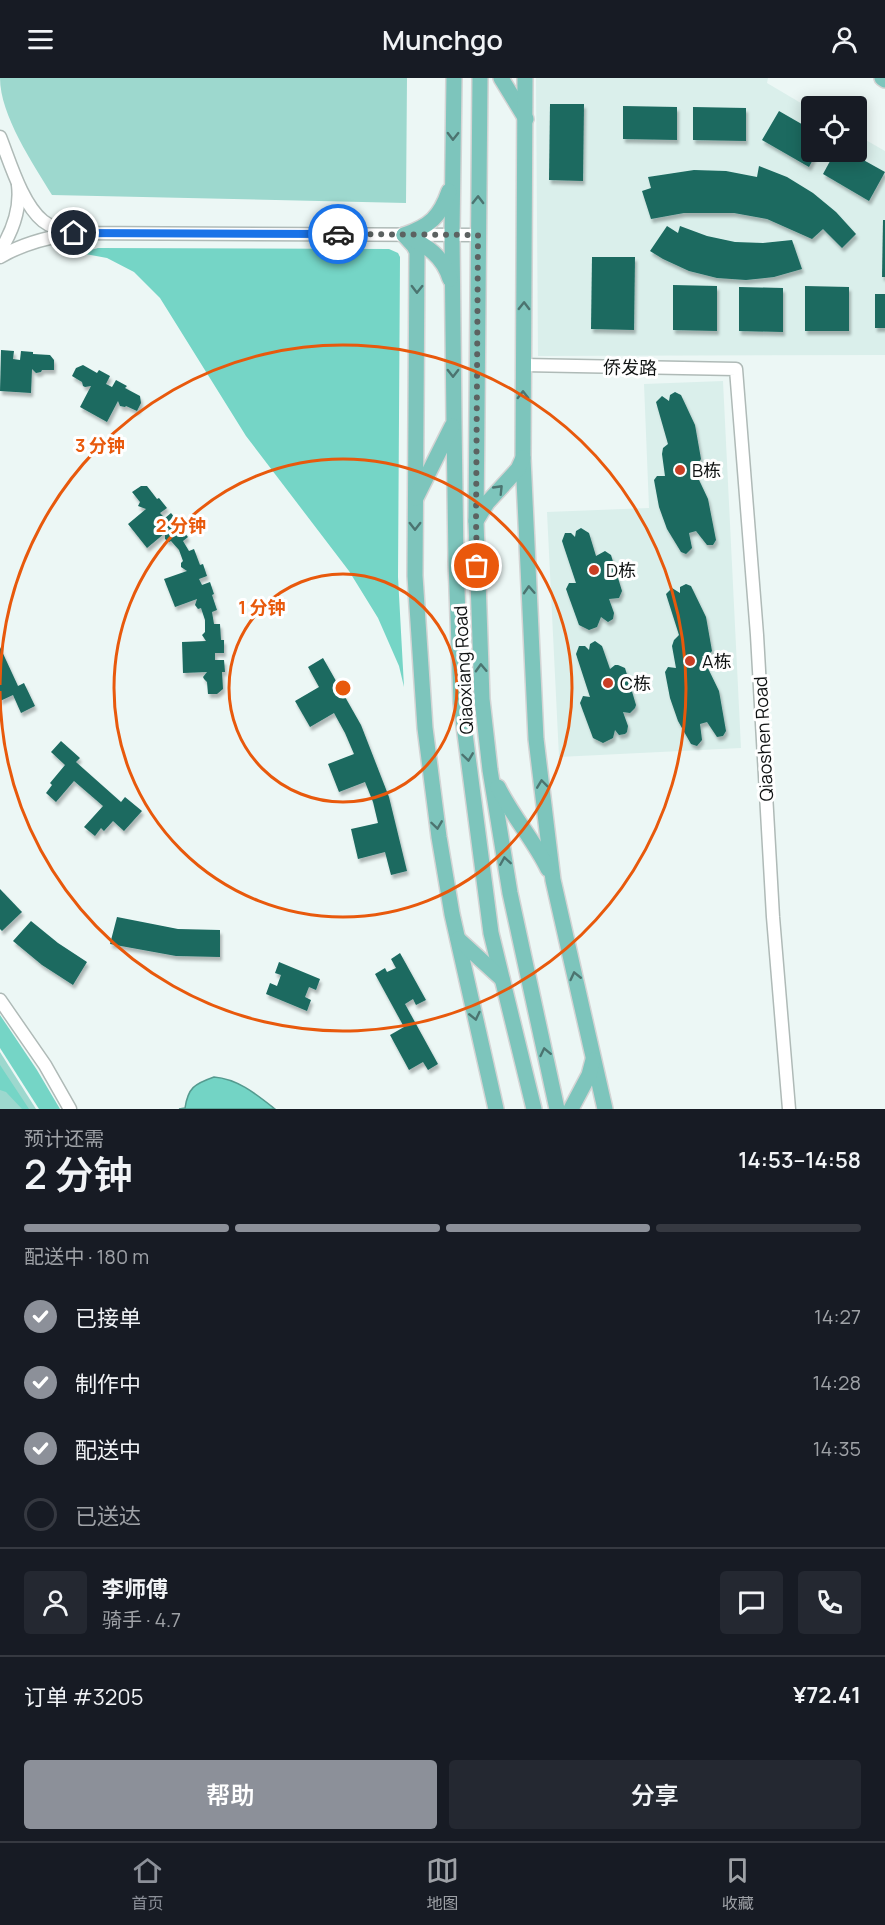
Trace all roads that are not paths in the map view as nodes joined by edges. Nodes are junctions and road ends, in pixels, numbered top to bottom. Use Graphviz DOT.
graph roads {
  1 [pos="454,78"];
  2 [pos="480,78"];
  3 [pos="501,78"];
  4 [pos="525,78"];
  5 [pos="526,119"];
  6 [pos="0,137"];
  7 [pos="453,178"];
  8 [pos="18,181"];
  9 [pos="74,233"];
  10 [pos="404,235"];
  11 [pos="452,235"];
  12 [pos="478,235"];
  13 [pos="0,251"];
  14 [pos="0,257"];
  15 [pos="453,287"];
  16 [pos="453,340"];
  17 [pos="477,340"];
  18 [pos="523,365"];
  19 [pos="736,369"];
  20 [pos="454,423"];
  21 [pos="524,459"];
  22 [pos="415,501"];
  23 [pos="476,521"];
  24 [pos="490,770"];
  25 [pos="553,879"];
  26 [pos="458,939"];
  27 [pos="504,981"];
  28 [pos="0,1000"];
  29 [pos="593,1053"];
  30 [pos="70,1109"];
  31 [pos="496,1109"];
  32 [pos="534,1109"];
  33 [pos="557,1109"];
  34 [pos="571,1109"];
  35 [pos="605,1109"];
  36 [pos="789,1109"];
  1 -- 7 [label="main road, Qiaoxiang Road, one-way"];
  12 -- 2 [label="main road, Qiaoxiang Road, one-way"];
  3 -- 5 [label="main road"];
  4 -- 5 [label="main road"];
  18 -- 5 [label="main road, one-way"];
  6 -- 8 [label="street"];
  7 -- 10 [label="main road"];
  7 -- 11 [label="main road, Qiaoxiang Road"];
  8 -- 9 [label="street"];
  8 -- 13 [label="street"];
  9 -- 10 [label="street"];
  9 -- 14 [label="street"];
  10 -- 11 [label="street"];
  10 -- 15 [label="main road"];
  10 -- 22 [label="main road, one-way"];
  11 -- 12 [label="street"];
  11 -- 15 [label="main road, Qiaoxiang Road"];
  12 -- 17 [label="main road, Qiaoxiang Road"];
  15 -- 16 [label="main road, Qiaoxiang Road"];
  16 -- 17 [label="main road"];
  16 -- 20 [label="main road, Qiaoxiang Road, one-way"];
  17 -- 23 [label="main road, Qiaoxiang Road"];
  18 -- 19 [label="street, 侨发路"];
  21 -- 18 [label="main road, one-way"];
  19 -- 36 [label="street, Qiaoshen Road"];
  20 -- 22 [label="main road"];
  20 -- 27 [label="main road, Qiaoxiang Road, one-way"];
  23 -- 21 [label="main road, one-way"];
  25 -- 21 [label="main road, one-way"];
  22 -- 26 [label="main road, one-way"];
  24 -- 23 [label="main road, Qiaoxiang Road, one-way"];
  24 -- 25 [label="main road"];
  33 -- 24 [label="main road, Qiaoxiang Road, one-way"];
  29 -- 25 [label="main road, one-way"];
  26 -- 27 [label="main road"];
  26 -- 31 [label="main road, one-way"];
  27 -- 32 [label="main road, Qiaoxiang Road"];
  28 -- 30 [label="street"];
  29 -- 34 [label="main road"];
  29 -- 35 [label="main road"];
}
